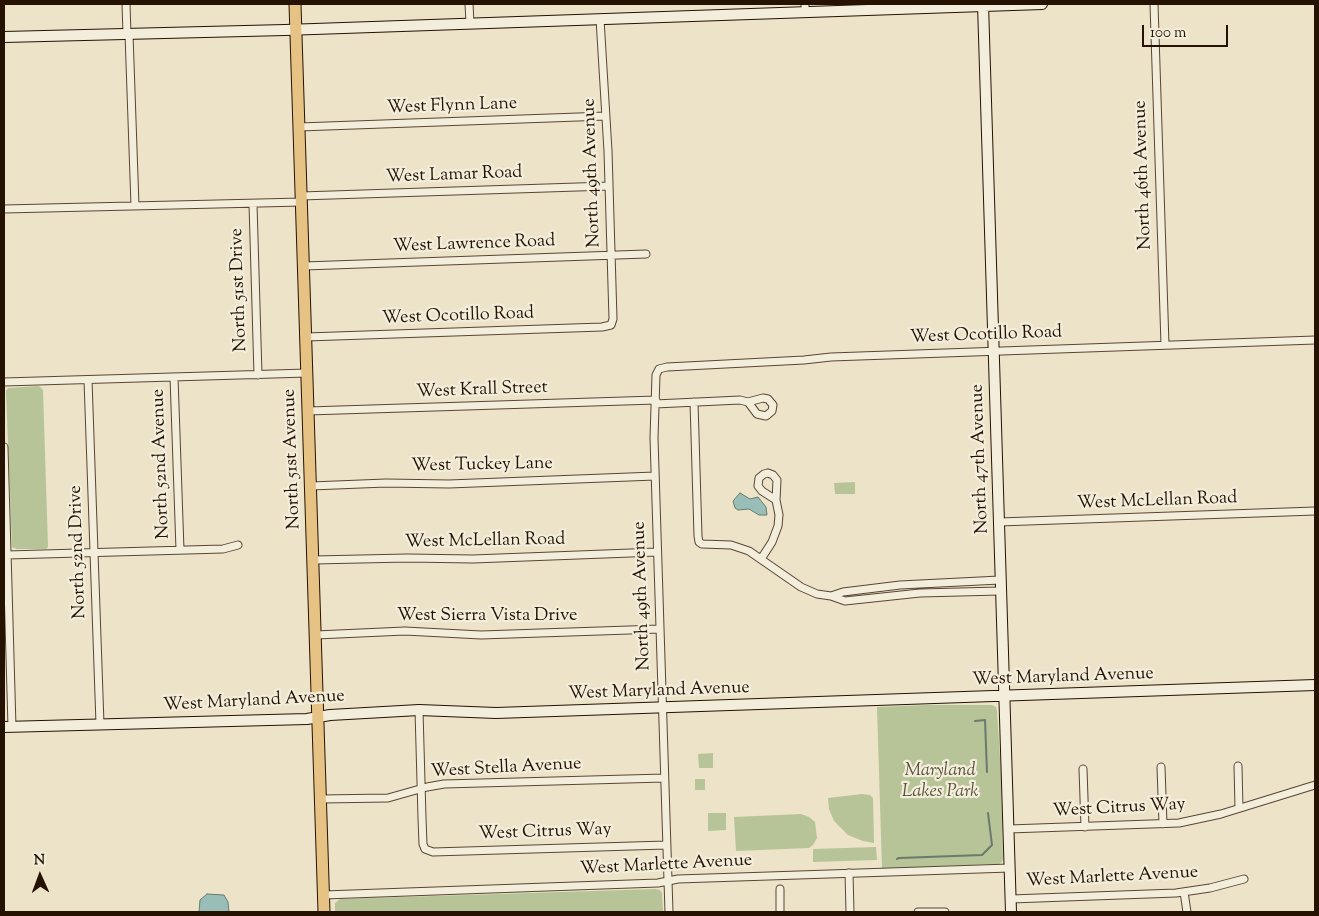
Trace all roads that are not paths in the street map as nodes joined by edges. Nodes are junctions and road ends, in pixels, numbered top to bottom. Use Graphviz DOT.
graph roads {
  1 [pos="126,4"];
  2 [pos="295,4"];
  3 [pos="470,4"];
  4 [pos="1042,4"];
  5 [pos="1154,4"];
  6 [pos="983,5"];
  7 [pos="805,8"];
  8 [pos="600,19"];
  9 [pos="470,23"];
  10 [pos="296,30"];
  11 [pos="128,34"];
  12 [pos="4,36"];
  13 [pos="606,116"];
  14 [pos="299,127"];
  15 [pos="608,186"];
  16 [pos="302,199"];
  17 [pos="252,204"];
  18 [pos="135,206"];
  19 [pos="4,209"];
  20 [pos="646,254"];
  21 [pos="611,255"];
  22 [pos="304,266"];
  23 [pos="611,325"];
  24 [pos="306,337"];
  25 [pos="1315,340"];
  26 [pos="1165,345"];
  27 [pos="994,351"];
  28 [pos="659,369"];
  29 [pos="307,374"];
  30 [pos="258,375"];
  31 [pos="174,377"];
  32 [pos="88,380"];
  33 [pos="4,382"];
  34 [pos="655,402"];
  35 [pos="694,402"];
  36 [pos="748,402"];
  37 [pos="308,411"];
  38 [pos="4,447"];
  39 [pos="655,476"];
  40 [pos="311,486"];
  41 [pos="776,500"];
  42 [pos="1315,512"];
  43 [pos="999,522"];
  44 [pos="238,545"];
  45 [pos="180,550"];
  46 [pos="657,552"];
  47 [pos="94,553"];
  48 [pos="7,555"];
  49 [pos="761,559"];
  50 [pos="314,560"];
  51 [pos="1000,585"];
  52 [pos="659,629"];
  53 [pos="316,635"];
  54 [pos="1315,685"];
  55 [pos="1004,696"];
  56 [pos="662,708"];
  57 [pos="419,710"];
  58 [pos="318,717"];
  59 [pos="100,724"];
  60 [pos="8,727"];
  61 [pos="1238,766"];
  62 [pos="1161,767"];
  63 [pos="1083,769"];
  64 [pos="664,778"];
  65 [pos="1315,785"];
  66 [pos="421,788"];
  67 [pos="321,799"];
  68 [pos="1239,808"];
  69 [pos="1163,824"];
  70 [pos="1085,827"];
  71 [pos="1009,829"];
  72 [pos="666,845"];
  73 [pos="1010,868"];
  74 [pos="849,873"];
  75 [pos="1244,879"];
  76 [pos="668,880"];
  77 [pos="780,889"];
  78 [pos="1184,892"];
  79 [pos="324,895"];
  80 [pos="1011,899"];
  81 [pos="324,912"];
  82 [pos="669,912"];
  83 [pos="780,912"];
  84 [pos="850,912"];
  85 [pos="918,912"];
  86 [pos="945,912"];
  87 [pos="1011,912"];
  88 [pos="1186,912"];
  1 -- 11 [label="street"];
  2 -- 10 [label="main road, North 51st Avenue"];
  3 -- 9 [label="street"];
  4 -- 6 [label="street"];
  5 -- 26 [label="street, North 46th Avenue"];
  6 -- 7 [label="street"];
  6 -- 27 [label="street, North 47th Avenue"];
  7 -- 8 [label="street"];
  8 -- 9 [label="street"];
  8 -- 13 [label="street, North 49th Avenue"];
  9 -- 10 [label="street"];
  10 -- 11 [label="street"];
  10 -- 14 [label="main road, North 51st Avenue"];
  11 -- 12 [label="street"];
  11 -- 18 [label="street"];
  13 -- 14 [label="street, West Flynn Lane"];
  13 -- 15 [label="street, North 49th Avenue"];
  14 -- 16 [label="main road, North 51st Avenue"];
  15 -- 16 [label="street, West Lamar Road"];
  15 -- 21 [label="street, North 49th Avenue"];
  16 -- 17 [label="street, West Lamar Road"];
  16 -- 22 [label="main road, North 51st Avenue"];
  17 -- 18 [label="street, West Lamar Road"];
  17 -- 30 [label="street, North 51st Drive"];
  18 -- 19 [label="street, West Lamar Road"];
  20 -- 21 [label="street, West Lawrence Road"];
  21 -- 22 [label="street, West Lawrence Road"];
  21 -- 23 [label="street, North 49th Avenue"];
  22 -- 24 [label="main road, North 51st Avenue"];
  23 -- 24 [label="street, West Ocotillo Road"];
  24 -- 29 [label="main road, North 51st Avenue"];
  25 -- 26 [label="street, West Ocotillo Road"];
  26 -- 27 [label="street, West Ocotillo Road"];
  27 -- 28 [label="street, West Ocotillo Road"];
  27 -- 43 [label="street, North 47th Avenue"];
  28 -- 34 [label="street, North 49th Avenue"];
  29 -- 30 [label="street"];
  29 -- 37 [label="main road, North 51st Avenue"];
  30 -- 31 [label="street"];
  31 -- 32 [label="street"];
  31 -- 45 [label="street, North 52nd Avenue"];
  32 -- 33 [label="street"];
  32 -- 47 [label="street, North 52nd Drive"];
  34 -- 35 [label="street, West Krall Street"];
  34 -- 37 [label="street, West Krall Street"];
  34 -- 39 [label="street, North 49th Avenue"];
  35 -- 36 [label="street, West Krall Street"];
  35 -- 49 [label="street"];
  37 -- 40 [label="main road, North 51st Avenue"];
  38 -- 48 [label="street"];
  39 -- 40 [label="street, West Tuckey Lane"];
  39 -- 46 [label="street, North 49th Avenue"];
  40 -- 50 [label="main road, North 51st Avenue"];
  41 -- 49 [label="street"];
  42 -- 43 [label="street, West McLellan Road"];
  43 -- 51 [label="street, North 47th Avenue"];
  44 -- 45 [label="street"];
  45 -- 47 [label="street"];
  46 -- 50 [label="street, West McLellan Road"];
  46 -- 52 [label="street, North 49th Avenue"];
  47 -- 48 [label="street"];
  47 -- 59 [label="street, North 52nd Drive"];
  48 -- 60 [label="street"];
  49 -- 51 [label="street"];
  50 -- 53 [label="main road, North 51st Avenue"];
  51 -- 55 [label="street, North 47th Avenue"];
  52 -- 53 [label="street, West Sierra Vista Drive"];
  52 -- 56 [label="street, North 49th Avenue"];
  53 -- 58 [label="main road, North 51st Avenue"];
  54 -- 55 [label="street, West Maryland Avenue"];
  55 -- 56 [label="street, West Maryland Avenue"];
  55 -- 71 [label="street, North 47th Avenue"];
  56 -- 57 [label="street, West Maryland Avenue"];
  56 -- 64 [label="street, North 49th Avenue"];
  57 -- 58 [label="street, West Maryland Avenue"];
  57 -- 66 [label="street"];
  58 -- 59 [label="street, West Maryland Avenue"];
  58 -- 67 [label="main road, North 51st Avenue"];
  59 -- 60 [label="street, West Maryland Avenue"];
  61 -- 68 [label="street"];
  62 -- 69 [label="street"];
  63 -- 70 [label="street"];
  64 -- 66 [label="street, West Stella Avenue"];
  64 -- 72 [label="street, North 49th Avenue"];
  65 -- 68 [label="street, West Citrus Way"];
  66 -- 67 [label="street, West Stella Avenue"];
  66 -- 72 [label="street, West Citrus Way"];
  67 -- 79 [label="main road, North 51st Avenue"];
  68 -- 69 [label="street, West Citrus Way"];
  69 -- 70 [label="street, West Citrus Way"];
  70 -- 71 [label="street, West Citrus Way"];
  71 -- 73 [label="street, North 47th Avenue"];
  72 -- 76 [label="street, North 49th Avenue"];
  73 -- 74 [label="street, West Marlette Avenue"];
  73 -- 80 [label="street, North 47th Avenue"];
  74 -- 76 [label="street, West Marlette Avenue"];
  74 -- 84 [label="street"];
  75 -- 78 [label="street, West Marlette Avenue"];
  76 -- 79 [label="street, West Marlette Avenue"];
  76 -- 82 [label="street, North 49th Avenue"];
  77 -- 83 [label="street"];
  78 -- 80 [label="street, West Marlette Avenue"];
  78 -- 88 [label="street"];
  79 -- 81 [label="main road, North 51st Avenue"];
  80 -- 87 [label="street, North 47th Avenue"];
  85 -- 86 [label="street"];
}
